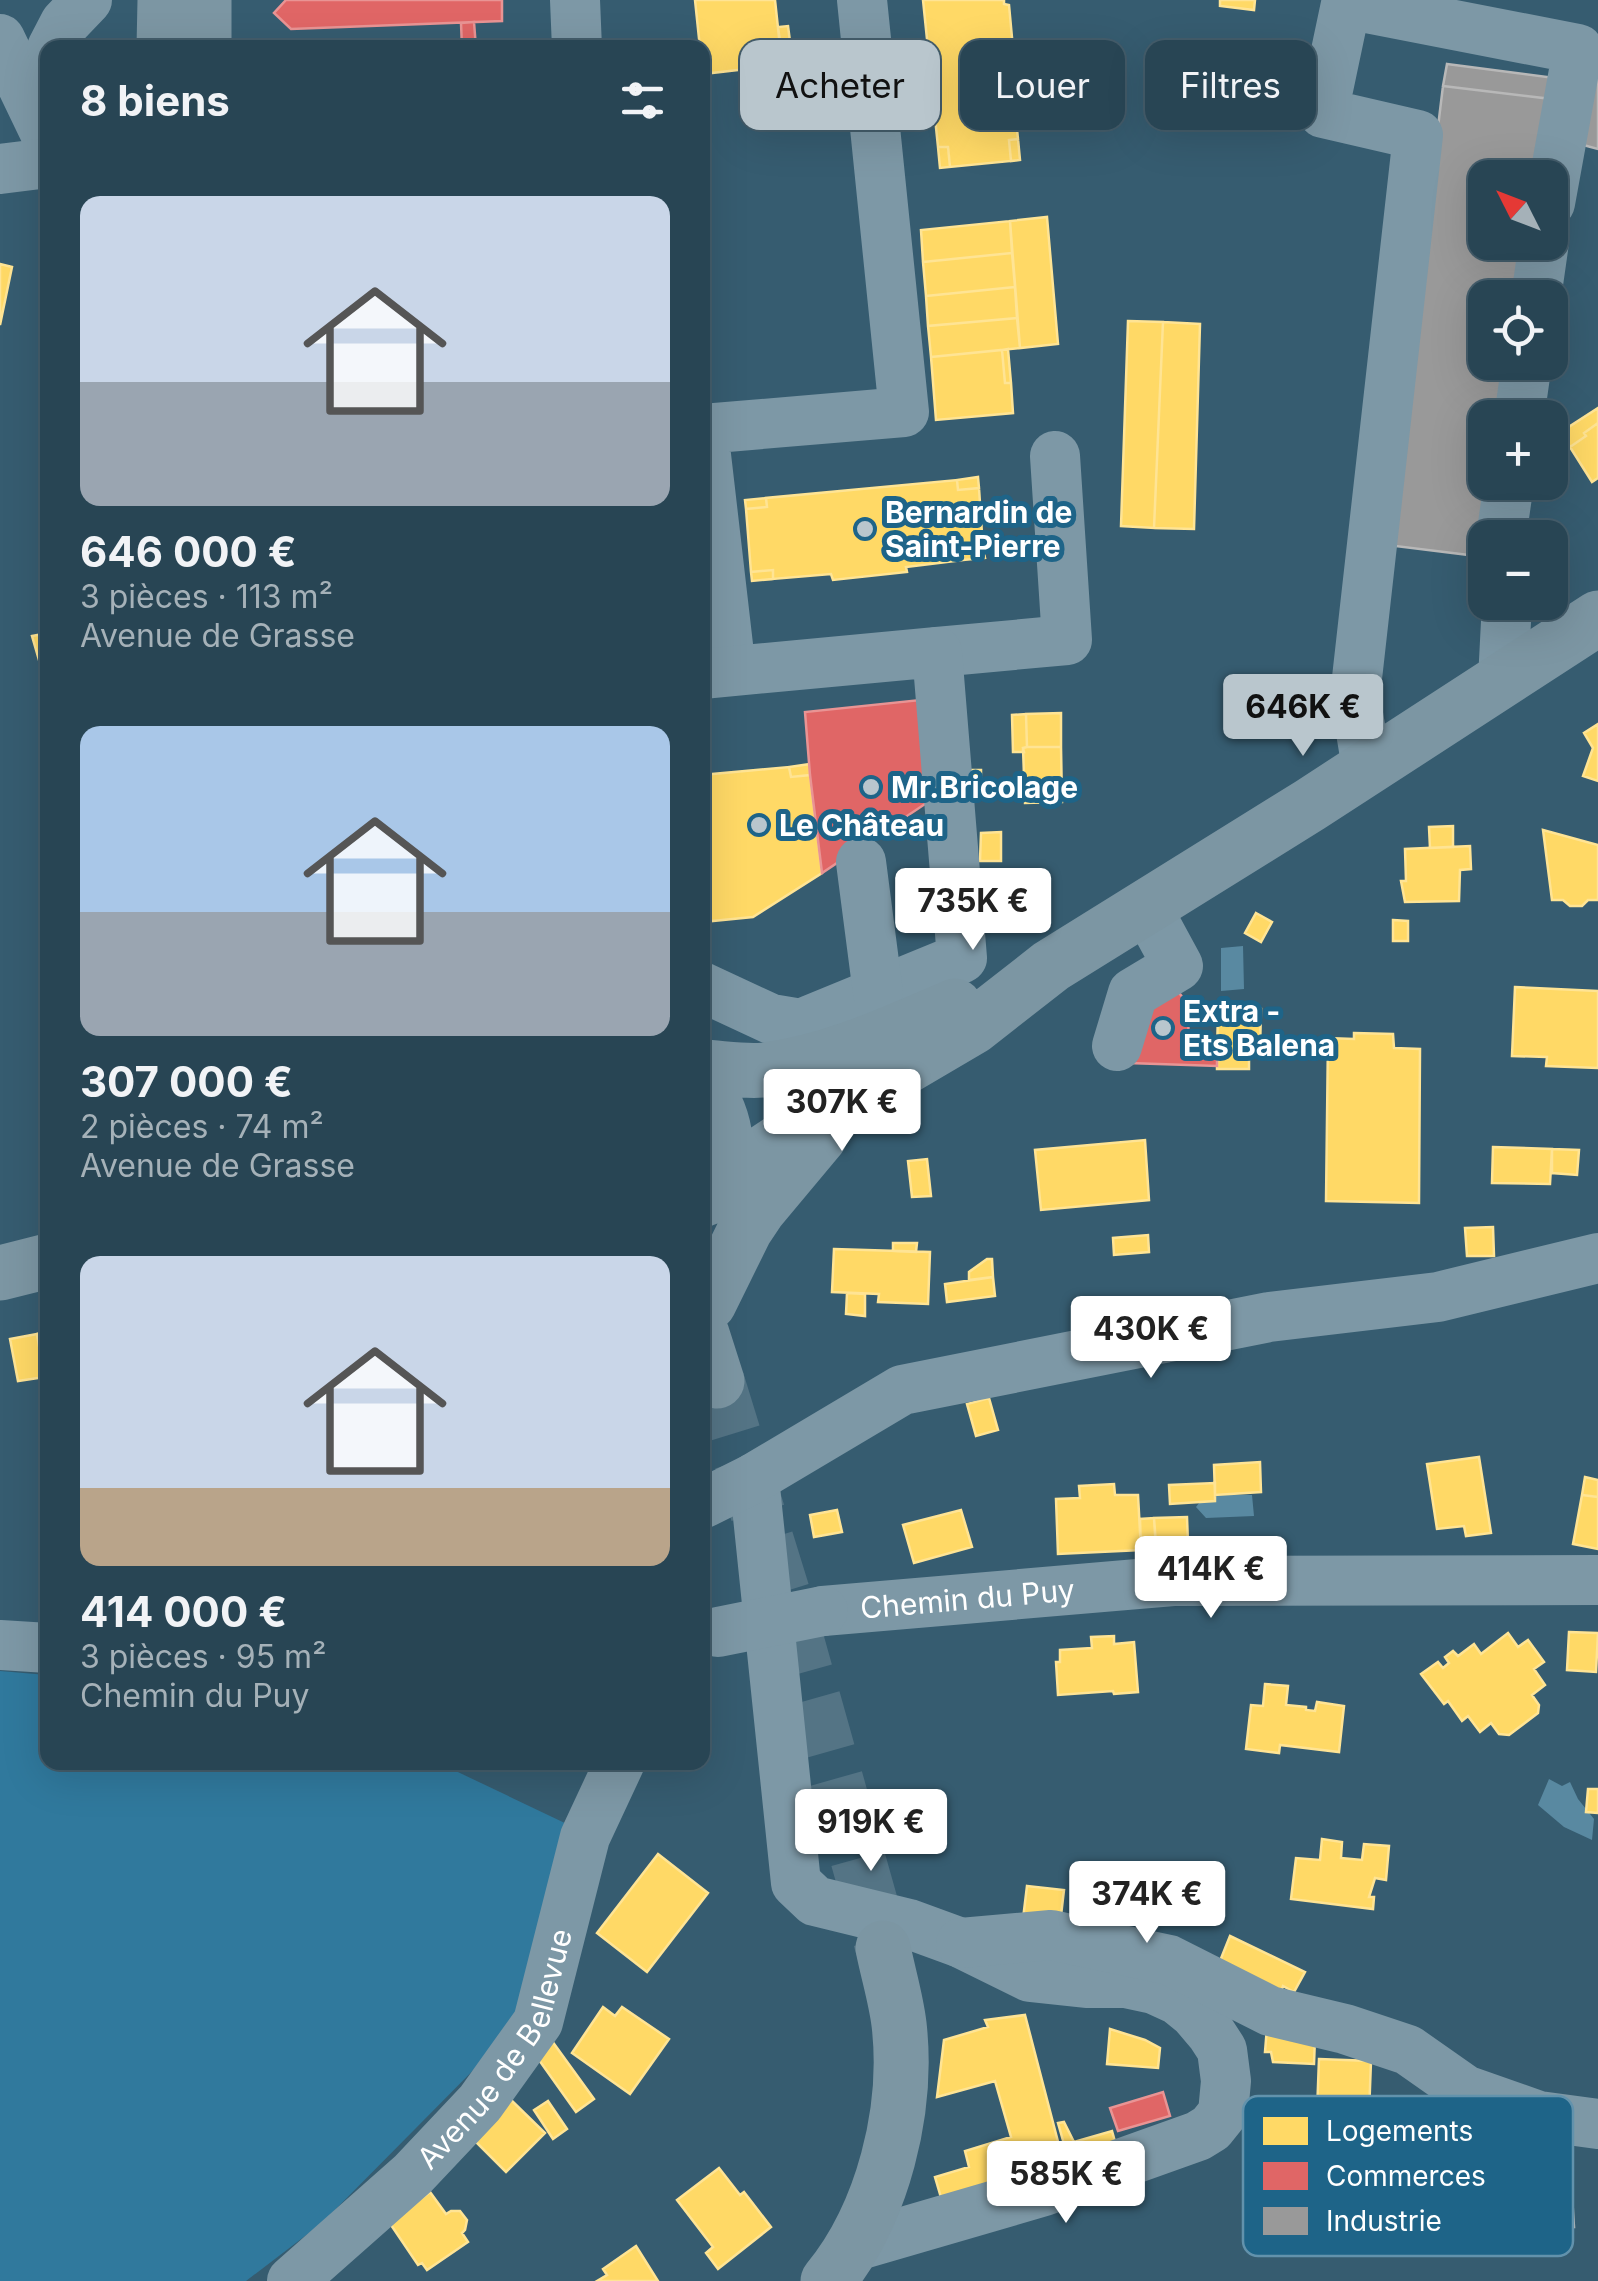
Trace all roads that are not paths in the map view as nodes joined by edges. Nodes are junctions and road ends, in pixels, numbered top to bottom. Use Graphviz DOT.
graph roads {
  1 [pos="88,0"];
  2 [pos="165,0"];
  3 [pos="204,0"];
  4 [pos="575,0"];
  5 [pos="862,0"];
  6 [pos="0,40"];
  7 [pos="56,40"];
  8 [pos="164,40"];
  9 [pos="204,40"];
  10 [pos="577,40"];
  11 [pos="40,122"];
  12 [pos="1558,160"];
  13 [pos="40,163"];
  14 [pos="0,169"];
  15 [pos="710,428"];
  16 [pos="1055,456"];
  17 [pos="710,550"];
  18 [pos="1598,618"];
  19 [pos="1505,620"];
  20 [pos="937,652"];
  21 [pos="717,672"];
  22 [pos="1502,680"];
  23 [pos="1367,768"];
  24 [pos="861,862"];
  25 [pos="1146,906"];
  26 [pos="1050,966"];
  27 [pos="710,990"];
  28 [pos="906,997"];
  29 [pos="1117,1046"];
  30 [pos="710,1067"];
  31 [pos="898,1072"];
  32 [pos="710,1093"];
  33 [pos="851,1099"];
  34 [pos="710,1191"];
  35 [pos="710,1192"];
  36 [pos="1598,1258"];
  37 [pos="40,1263"];
  38 [pos="0,1273"];
  39 [pos="40,1288"];
  40 [pos="0,1295"];
  41 [pos="710,1337"];
  42 [pos="754,1478"];
  43 [pos="710,1500"];
  44 [pos="1598,1580"];
  45 [pos="710,1636"];
  46 [pos="0,1645"];
  47 [pos="40,1648"];
  48 [pos="616,1770"];
  49 [pos="961,1944"];
  50 [pos="882,1948"];
  51 [pos="1482,2096"];
  52 [pos="1573,2121"];
  53 [pos="1598,2124"];
  54 [pos="840,2264"];
  55 [pos="292,2281"];
  1 -- 7 [label="street"];
  2 -- 8 [label="main road"];
  3 -- 9 [label="main road"];
  4 -- 10 [label="street"];
  5 -- 15 [label="street"];
  6 -- 11 [label="street"];
  12 -- 23 [label="street"];
  13 -- 14 [label="street"];
  16 -- 20 [label="street"];
  17 -- 21 [label="street"];
  18 -- 22 [label="main road"];
  19 -- 22 [label="street"];
  20 -- 21 [label="street"];
  20 -- 28 [label="street"];
  22 -- 23 [label="main road"];
  23 -- 25 [label="main road"];
  24 -- 28 [label="street"];
  25 -- 26 [label="main road"];
  25 -- 29 [label="street"];
  26 -- 28 [label="main road"];
  26 -- 31 [label="main road"];
  27 -- 28 [label="street"];
  28 -- 30 [label="main road"];
  28 -- 31 [label="street"];
  31 -- 33 [label="main road"];
  32 -- 34 [label="main road"];
  33 -- 35 [label="main road"];
  33 -- 41 [label="main road"];
  36 -- 42 [label="street"];
  37 -- 38 [label="main road"];
  39 -- 40 [label="main road"];
  42 -- 43 [label="street"];
  42 -- 49 [label="street"];
  44 -- 45 [label="street, Chemin du Puy, bridge"];
  46 -- 47 [label="street"];
  48 -- 55 [label="street, Avenue de Bellevue"];
  49 -- 51 [label="street"];
  49 -- 54 [label="street"];
  50 -- 54 [label="main road"];
  52 -- 53 [label="street"];
}
